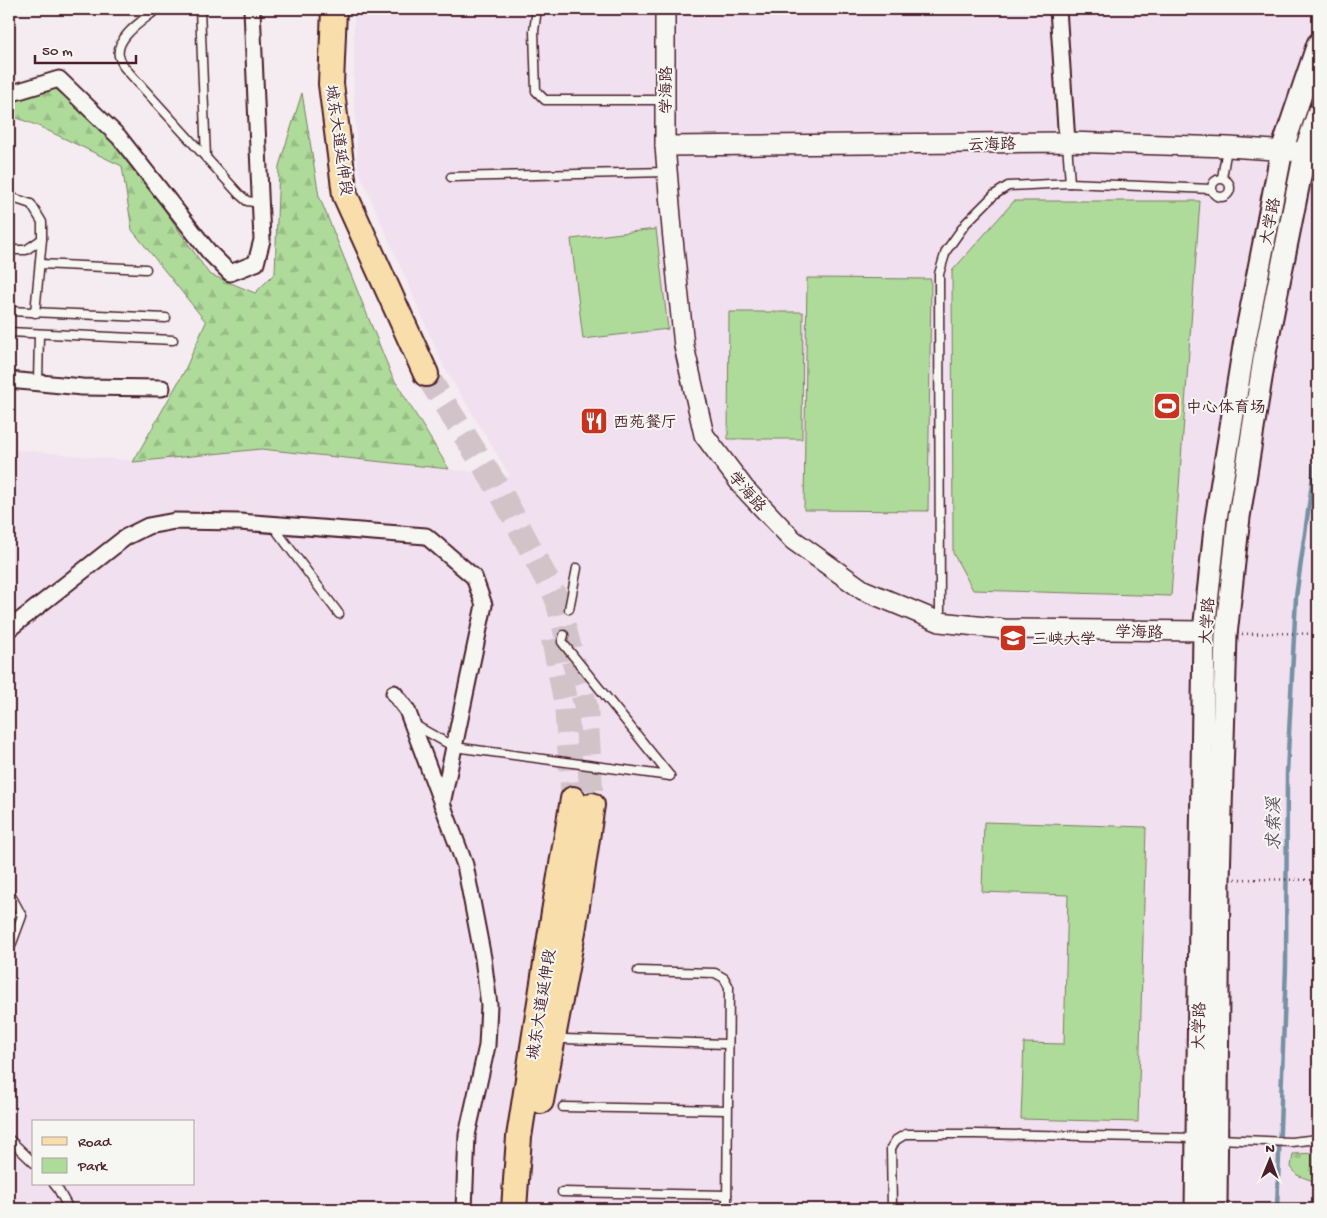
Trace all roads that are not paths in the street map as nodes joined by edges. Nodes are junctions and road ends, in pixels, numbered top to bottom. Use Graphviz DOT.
graph roads {
  1 [pos="157,9"];
  2 [pos="200,9"];
  3 [pos="252,9"];
  4 [pos="324,9"];
  5 [pos="334,9"];
  6 [pos="537,9"];
  7 [pos="665,9"];
  8 [pos="1058,9"];
  9 [pos="1318,44"];
  10 [pos="9,94"];
  11 [pos="665,100"];
  12 [pos="1318,114"];
  13 [pos="1067,142"];
  14 [pos="665,146"];
  15 [pos="1228,147"];
  16 [pos="1282,150"];
  17 [pos="1312,153"];
  18 [pos="206,158"];
  19 [pos="667,172"];
  20 [pos="451,177"];
  21 [pos="1222,178"];
  22 [pos="1070,183"];
  23 [pos="1211,189"];
  24 [pos="9,198"];
  25 [pos="260,204"];
  26 [pos="42,239"];
  27 [pos="9,250"];
  28 [pos="40,264"];
  29 [pos="146,269"];
  30 [pos="9,312"];
  31 [pos="36,313"];
  32 [pos="166,318"];
  33 [pos="9,332"];
  34 [pos="39,334"];
  35 [pos="173,340"];
  36 [pos="9,380"];
  37 [pos="38,383"];
  38 [pos="162,388"];
  39 [pos="272,525"];
  40 [pos="577,568"];
  41 [pos="569,608"];
  42 [pos="339,614"];
  43 [pos="940,622"];
  44 [pos="9,628"];
  45 [pos="1204,631"];
  46 [pos="564,635"];
  47 [pos="394,693"];
  48 [pos="411,723"];
  49 [pos="454,747"];
  50 [pos="442,804"];
  51 [pos="9,892"];
  52 [pos="9,951"];
  53 [pos="638,971"];
  54 [pos="564,1039"];
  55 [pos="728,1044"];
  56 [pos="563,1107"];
  57 [pos="727,1110"];
  58 [pos="9,1139"];
  59 [pos="1207,1139"];
  60 [pos="1318,1139"];
  61 [pos="32,1161"];
  62 [pos="56,1186"];
  63 [pos="562,1192"];
  64 [pos="727,1195"];
  65 [pos="69,1209"];
  66 [pos="464,1209"];
  67 [pos="514,1209"];
  68 [pos="530,1209"];
  69 [pos="727,1209"];
  70 [pos="892,1209"];
  71 [pos="1196,1209"];
  72 [pos="1216,1209"];
  1 -- 18 [label="lane"];
  2 -- 18 [label="lane"];
  3 -- 25 [label="street"];
  4 -- 5 [label="main road, 城东大道延伸段"];
  6 -- 11 [label="lane"];
  7 -- 11 [label="street, 学海路"];
  8 -- 13 [label="street"];
  9 -- 16 [label="main road, 大学路"];
  10 -- 25 [label="street"];
  11 -- 14 [label="street, 学海路"];
  12 -- 17 [label="main road, 大学路"];
  13 -- 14 [label="street, 云海路"];
  13 -- 15 [label="street, 云海路"];
  13 -- 22 [label="lane"];
  14 -- 19 [label="street, 学海路"];
  15 -- 16 [label="street, 云海路"];
  15 -- 21 [label="lane"];
  16 -- 17 [label="street, 云海路"];
  16 -- 45 [label="main road, 大学路"];
  17 -- 59 [label="main road, 大学路"];
  18 -- 25 [label="lane"];
  19 -- 20 [label="lane"];
  19 -- 43 [label="street, 学海路"];
  21 -- 23 [label="lane"];
  21 -- 23 [label="lane"];
  22 -- 23 [label="lane"];
  22 -- 43 [label="lane"];
  24 -- 26 [label="lane"];
  26 -- 27 [label="lane"];
  26 -- 28 [label="lane"];
  28 -- 29 [label="lane"];
  28 -- 31 [label="lane"];
  30 -- 31 [label="lane"];
  31 -- 32 [label="lane"];
  33 -- 34 [label="lane"];
  34 -- 35 [label="lane"];
  34 -- 37 [label="lane"];
  36 -- 37 [label="street"];
  37 -- 38 [label="street"];
  39 -- 42 [label="lane"];
  39 -- 44 [label="street"];
  39 -- 49 [label="street"];
  40 -- 41 [label="lane"];
  43 -- 45 [label="street, 学海路"];
  45 -- 59 [label="main road, 大学路"];
  46 -- 49 [label="lane"];
  47 -- 48 [label="street"];
  48 -- 49 [label="lane"];
  48 -- 50 [label="street"];
  49 -- 50 [label="street"];
  50 -- 66 [label="street"];
  51 -- 52 [label="lane"];
  53 -- 55 [label="lane"];
  54 -- 55 [label="lane"];
  55 -- 57 [label="lane"];
  56 -- 57 [label="lane"];
  57 -- 64 [label="lane"];
  58 -- 61 [label="lane"];
  59 -- 60 [label="lane"];
  59 -- 70 [label="lane"];
  59 -- 71 [label="main road, 大学路"];
  59 -- 72 [label="main road, 大学路"];
  62 -- 65 [label="lane"];
  63 -- 64 [label="lane"];
  64 -- 69 [label="lane"];
  67 -- 68 [label="main road, 城东大道延伸段"];
}
